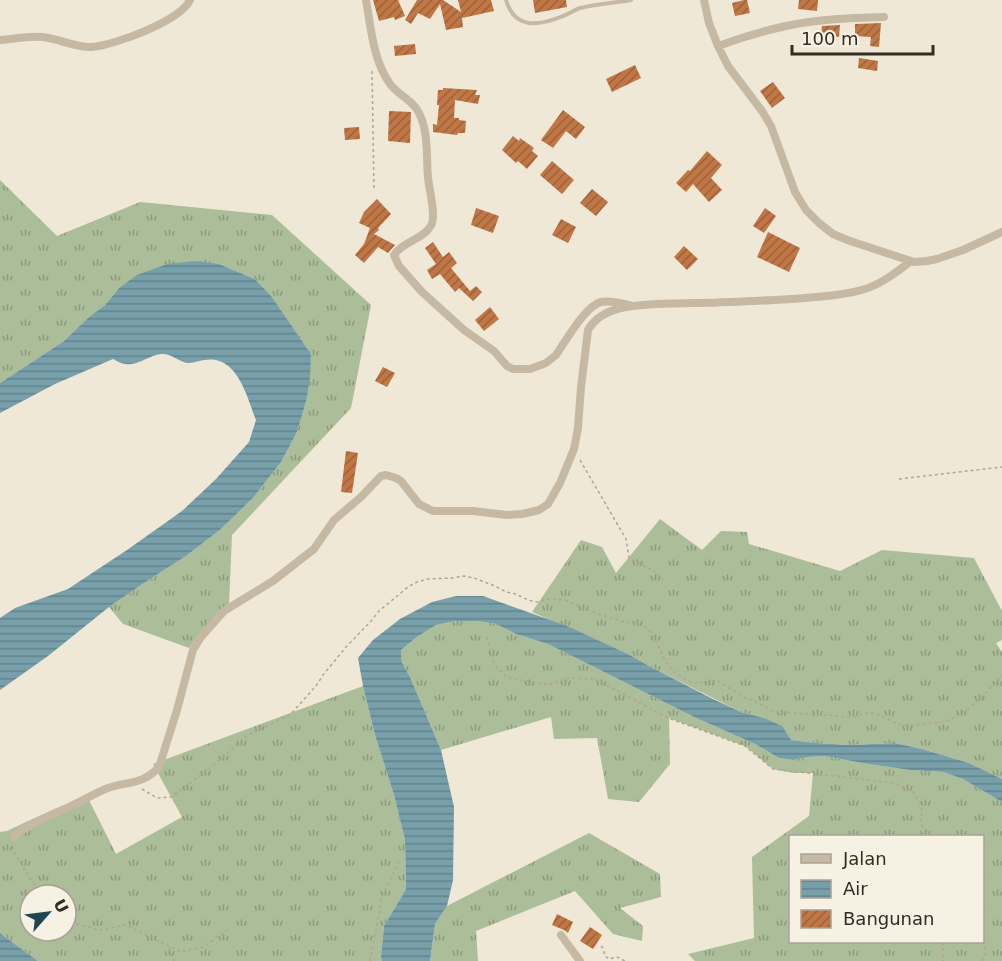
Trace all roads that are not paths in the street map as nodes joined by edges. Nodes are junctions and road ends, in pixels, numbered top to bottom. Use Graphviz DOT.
graph roads {
  1 [pos="190,0"];
  2 [pos="366,0"];
  3 [pos="506,0"];
  4 [pos="631,0"];
  5 [pos="704,0"];
  6 [pos="884,17"];
  7 [pos="0,40"];
  8 [pos="718,46"];
  9 [pos="1002,232"];
  10 [pos="911,261"];
  11 [pos="633,306"];
  12 [pos="14,837"];
  13 [pos="561,935"];
  14 [pos="580,961"];
  1 -- 7 [label="street"];
  2 -- 11 [label="street"];
  3 -- 4 [label="lane"];
  5 -- 8 [label="street"];
  6 -- 8 [label="street"];
  8 -- 10 [label="street"];
  9 -- 10 [label="street"];
  10 -- 11 [label="street"];
  11 -- 12 [label="street"];
  13 -- 14 [label="street"];
}
